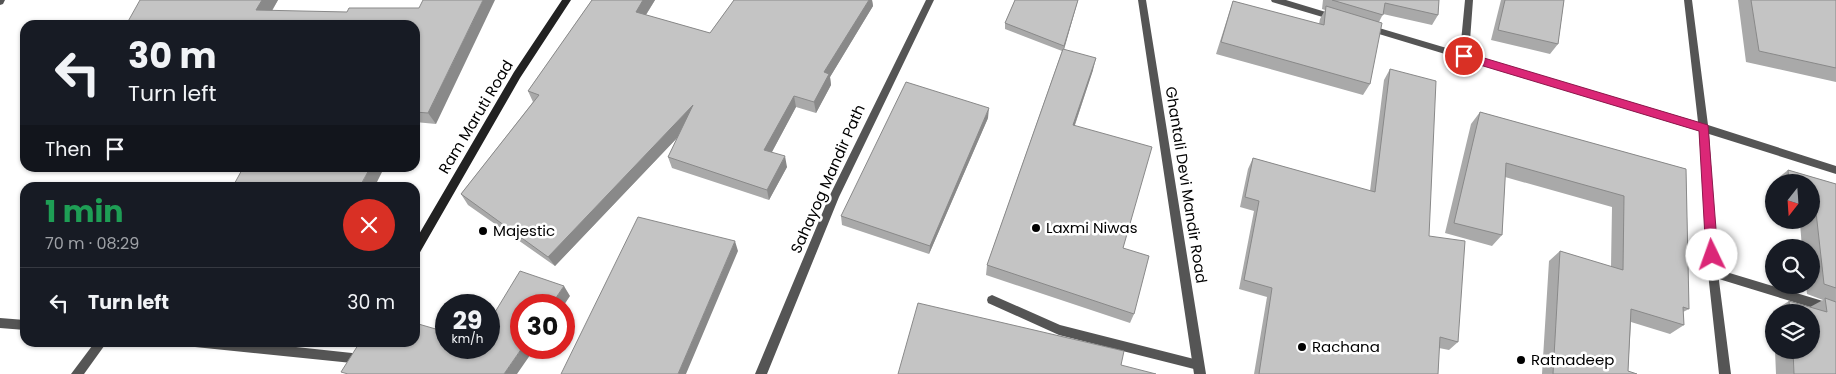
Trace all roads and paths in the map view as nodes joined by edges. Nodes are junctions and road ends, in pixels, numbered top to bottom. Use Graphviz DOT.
graph roads {
  1 [pos="567,0"];
  2 [pos="930,0"];
  3 [pos="1142,0"];
  4 [pos="1274,0"];
  5 [pos="1468,0"];
  6 [pos="1688,0"];
  7 [pos="1464,56"];
  8 [pos="1704,128"];
  9 [pos="1836,170"];
  10 [pos="420,242"];
  11 [pos="1713,273"];
  12 [pos="992,300"];
  13 [pos="1836,310"];
  14 [pos="0,323"];
  15 [pos="20,325"];
  16 [pos="98,347"];
  17 [pos="244,347"];
  18 [pos="352,358"];
  19 [pos="1199,370"];
  20 [pos="77,374"];
  21 [pos="761,374"];
  22 [pos="1725,374"];
  1 -- 10 [label="street, Ram Maruti Road"];
  2 -- 21 [label="street, Sahayog Mandir Path"];
  3 -- 19 [label="street, Ghantali Devi Mandir Road"];
  4 -- 7 [label="street"];
  5 -- 7 [label="street"];
  6 -- 8 [label="street"];
  7 -- 8 [label="street"];
  8 -- 9 [label="street"];
  8 -- 11 [label="street"];
  11 -- 13 [label="street"];
  11 -- 22 [label="street"];
  12 -- 19 [label="street"];
  14 -- 15 [label="street"];
  16 -- 20 [label="street"];
  17 -- 18 [label="street"];
}
